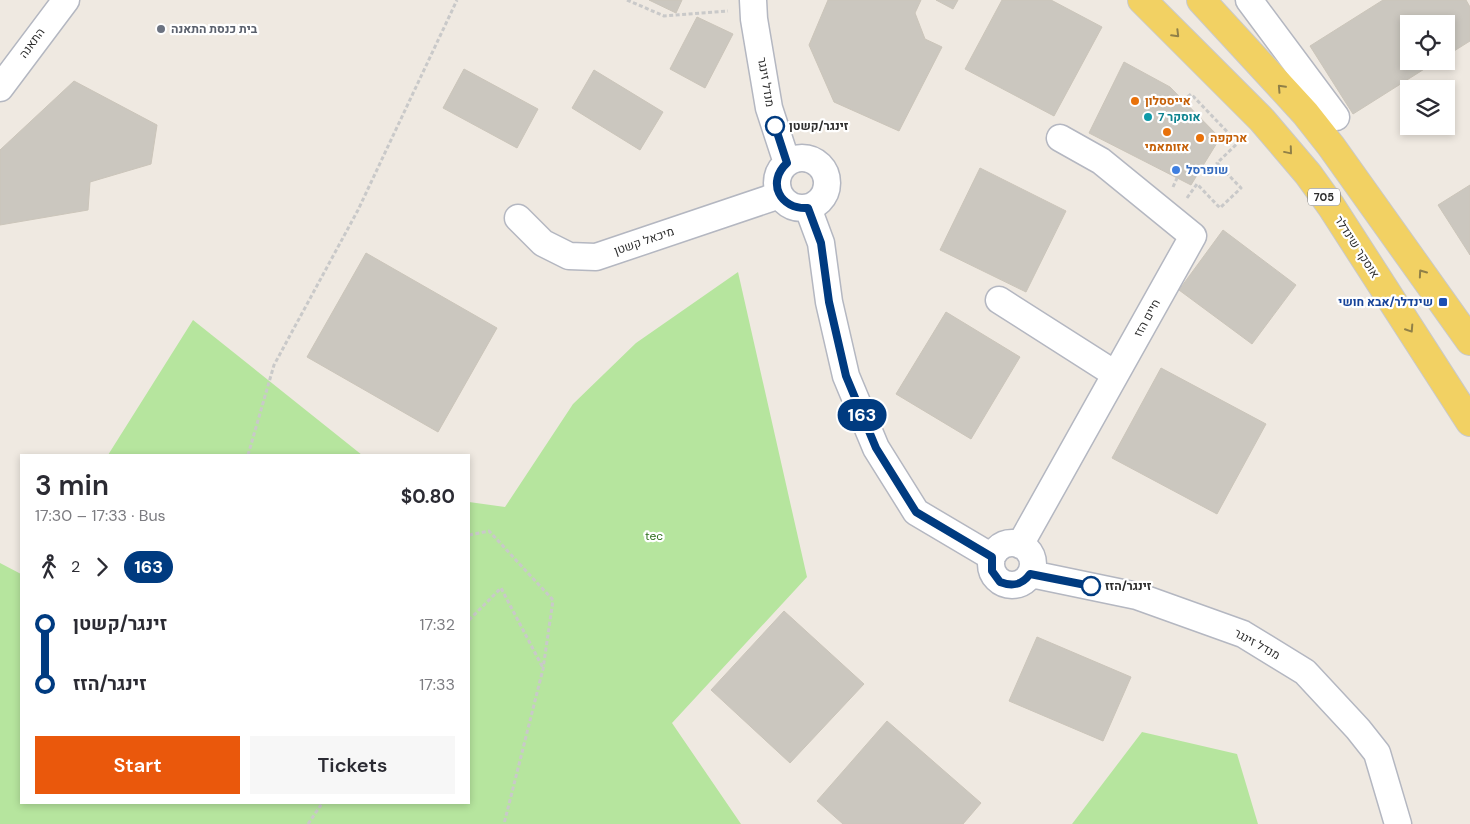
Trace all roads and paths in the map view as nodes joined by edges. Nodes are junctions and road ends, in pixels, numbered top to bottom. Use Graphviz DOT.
graph roads {
  1 [pos="66,0"];
  2 [pos="457,0"];
  3 [pos="627,0"];
  4 [pos="1142,0"];
  5 [pos="1201,0"];
  6 [pos="1249,0"];
  7 [pos="742,5"];
  8 [pos="0,88"];
  9 [pos="1183,101"];
  10 [pos="1336,117"];
  11 [pos="1262,120"];
  12 [pos="1060,138"];
  13 [pos="1238,143"];
  14 [pos="787,163"];
  15 [pos="780,196"];
  16 [pos="808,208"];
  17 [pos="518,218"];
  18 [pos="1193,236"];
  19 [pos="999,300"];
  20 [pos="1470,341"];
  21 [pos="1115,374"];
  22 [pos="1470,422"];
  23 [pos="248,454"];
  24 [pos="470,535"];
  25 [pos="1020,544"];
  26 [pos="992,557"];
  27 [pos="1030,574"];
  28 [pos="470,619"];
  29 [pos="543,669"];
  30 [pos="322,804"];
  31 [pos="308,824"];
  32 [pos="504,824"];
  33 [pos="1398,824"];
  1 -- 8 [label="street, התאנה"];
  2 -- 23 [label="path"];
  3 -- 7 [label="path"];
  4 -- 11 [label="main road, אוסקר שינדלר / 705, one-way"];
  20 -- 5 [label="main road, 705, one-way"];
  6 -- 10 [label="street"];
  7 -- 14 [label="street, מנדל זינגר"];
  9 -- 13 [label="path"];
  11 -- 13 [label="path"];
  11 -- 22 [label="main road, אוסקר שינדלר / 705, one-way"];
  12 -- 18 [label="street"];
  13 -- 18 [label="path"];
  14 -- 15 [label="street"];
  14 -- 16 [label="street"];
  15 -- 16 [label="street"];
  15 -- 17 [label="street, מיכאל קשטן"];
  16 -- 26 [label="street"];
  18 -- 21 [label="street, חיים הזז"];
  19 -- 21 [label="street"];
  21 -- 25 [label="street, חיים הזז"];
  24 -- 29 [label="path"];
  25 -- 26 [label="street"];
  25 -- 27 [label="street"];
  26 -- 27 [label="street"];
  27 -- 33 [label="street, מנדל זינגר"];
  28 -- 29 [label="path"];
  29 -- 32 [label="path"];
  30 -- 31 [label="path"];
}
